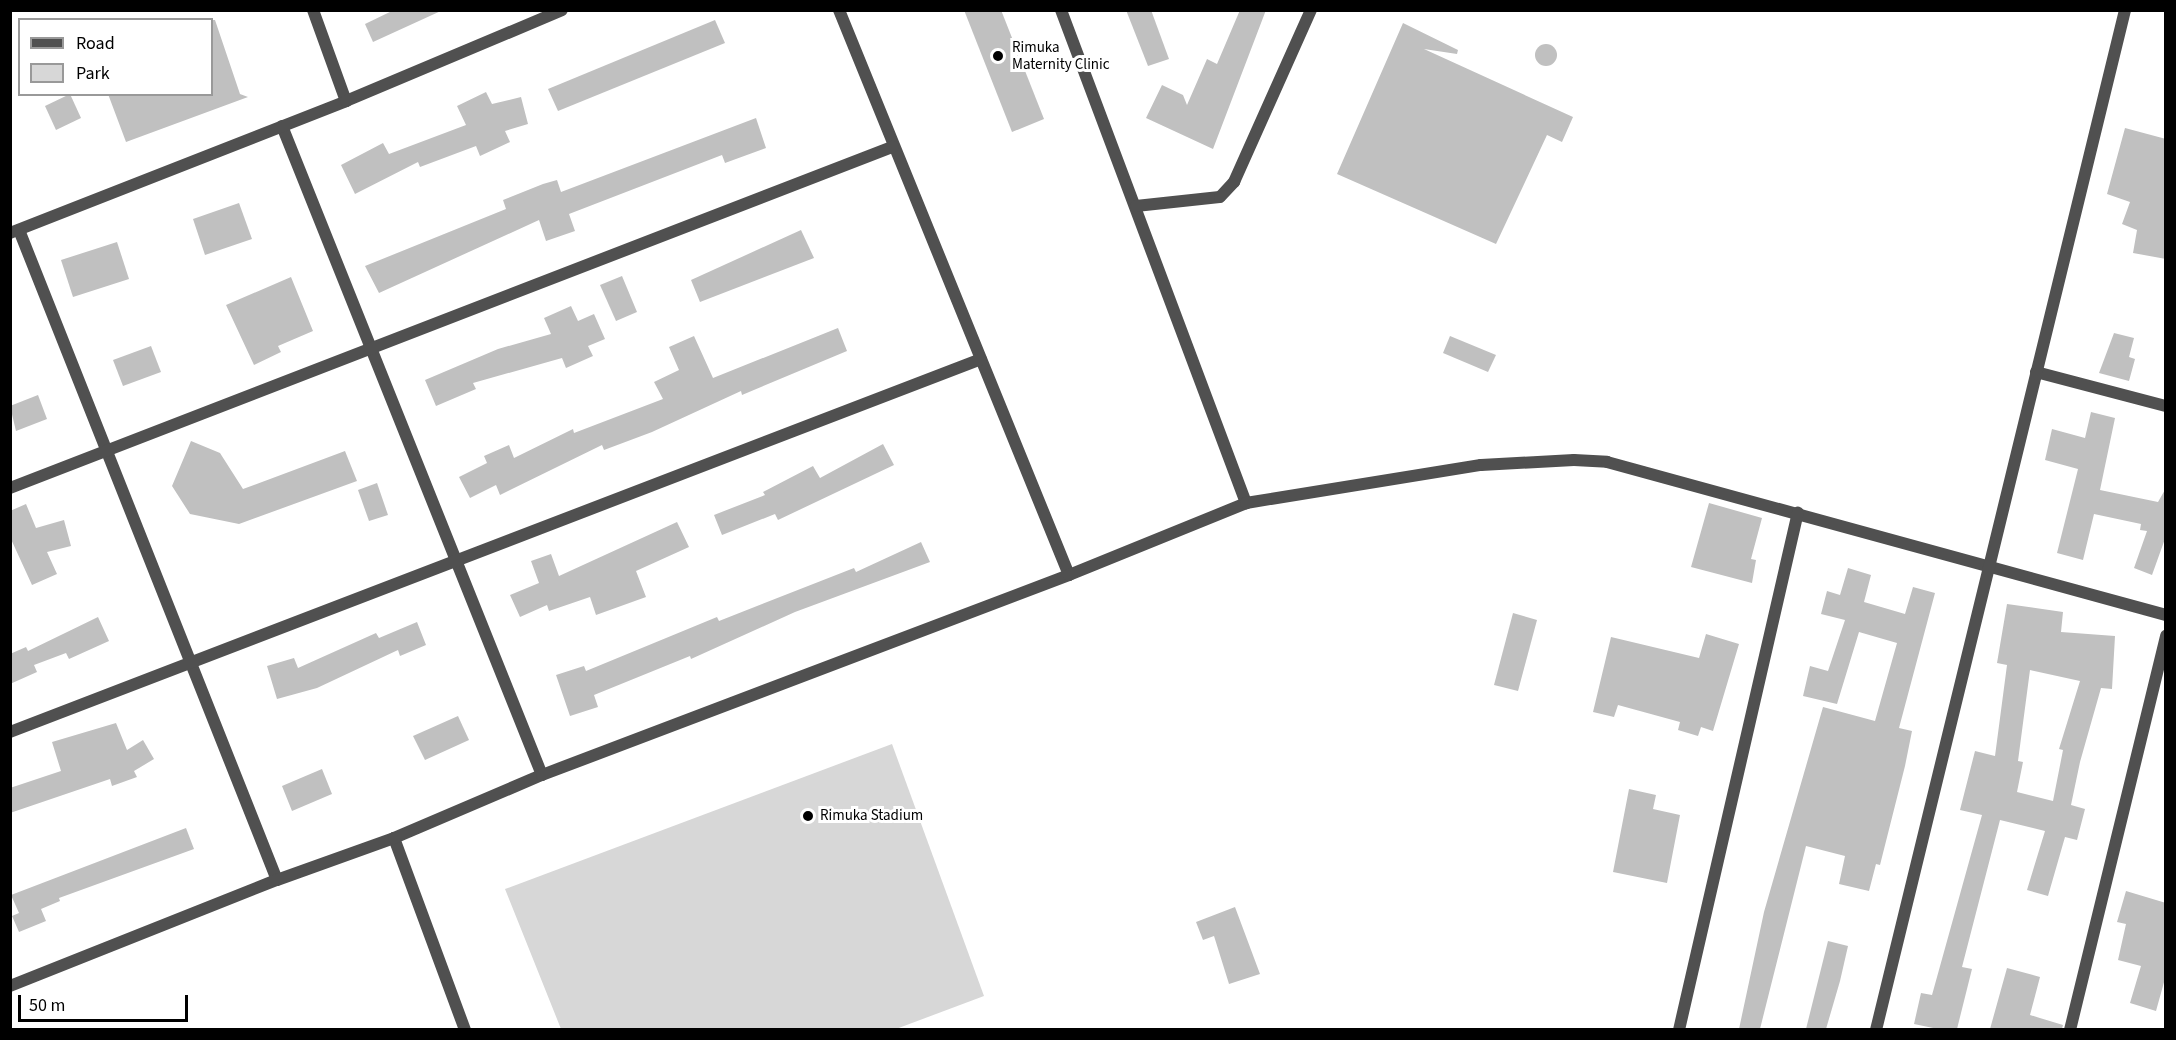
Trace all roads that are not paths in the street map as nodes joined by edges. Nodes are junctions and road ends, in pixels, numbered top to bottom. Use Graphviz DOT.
graph roads {
  1 [pos="313,10"];
  2 [pos="562,10"];
  3 [pos="839,10"];
  4 [pos="1061,10"];
  5 [pos="1311,10"];
  6 [pos="2125,10"];
  7 [pos="345,101"];
  8 [pos="282,126"];
  9 [pos="892,147"];
  10 [pos="1136,206"];
  11 [pos="15,231"];
  12 [pos="371,348"];
  13 [pos="981,359"];
  14 [pos="2036,372"];
  15 [pos="2166,406"];
  16 [pos="106,450"];
  17 [pos="10,488"];
  18 [pos="1246,502"];
  19 [pos="1798,512"];
  20 [pos="456,561"];
  21 [pos="1989,564"];
  22 [pos="1069,575"];
  23 [pos="2166,615"];
  24 [pos="2166,635"];
  25 [pos="190,663"];
  26 [pos="10,732"];
  27 [pos="542,775"];
  28 [pos="394,838"];
  29 [pos="277,880"];
  30 [pos="10,986"];
  31 [pos="465,1029"];
  32 [pos="1679,1029"];
  33 [pos="1876,1029"];
  34 [pos="2070,1029"];
  1 -- 7 [label="street"];
  2 -- 7 [label="street"];
  3 -- 9 [label="street"];
  4 -- 10 [label="street"];
  5 -- 10 [label="street"];
  6 -- 14 [label="street"];
  7 -- 8 [label="street"];
  8 -- 11 [label="street"];
  8 -- 12 [label="street"];
  9 -- 12 [label="street"];
  9 -- 13 [label="street"];
  10 -- 18 [label="street"];
  11 -- 16 [label="street"];
  12 -- 16 [label="street"];
  12 -- 20 [label="street"];
  13 -- 20 [label="street"];
  13 -- 22 [label="street"];
  14 -- 15 [label="street"];
  14 -- 21 [label="street"];
  16 -- 17 [label="street"];
  16 -- 25 [label="street"];
  18 -- 19 [label="street"];
  18 -- 22 [label="street"];
  19 -- 21 [label="street"];
  19 -- 32 [label="street"];
  20 -- 25 [label="street"];
  20 -- 27 [label="street"];
  21 -- 23 [label="street"];
  21 -- 33 [label="street"];
  22 -- 27 [label="street"];
  24 -- 34 [label="street"];
  25 -- 26 [label="street"];
  25 -- 29 [label="street"];
  27 -- 28 [label="street"];
  28 -- 29 [label="street"];
  28 -- 31 [label="street"];
  29 -- 30 [label="street"];
}
